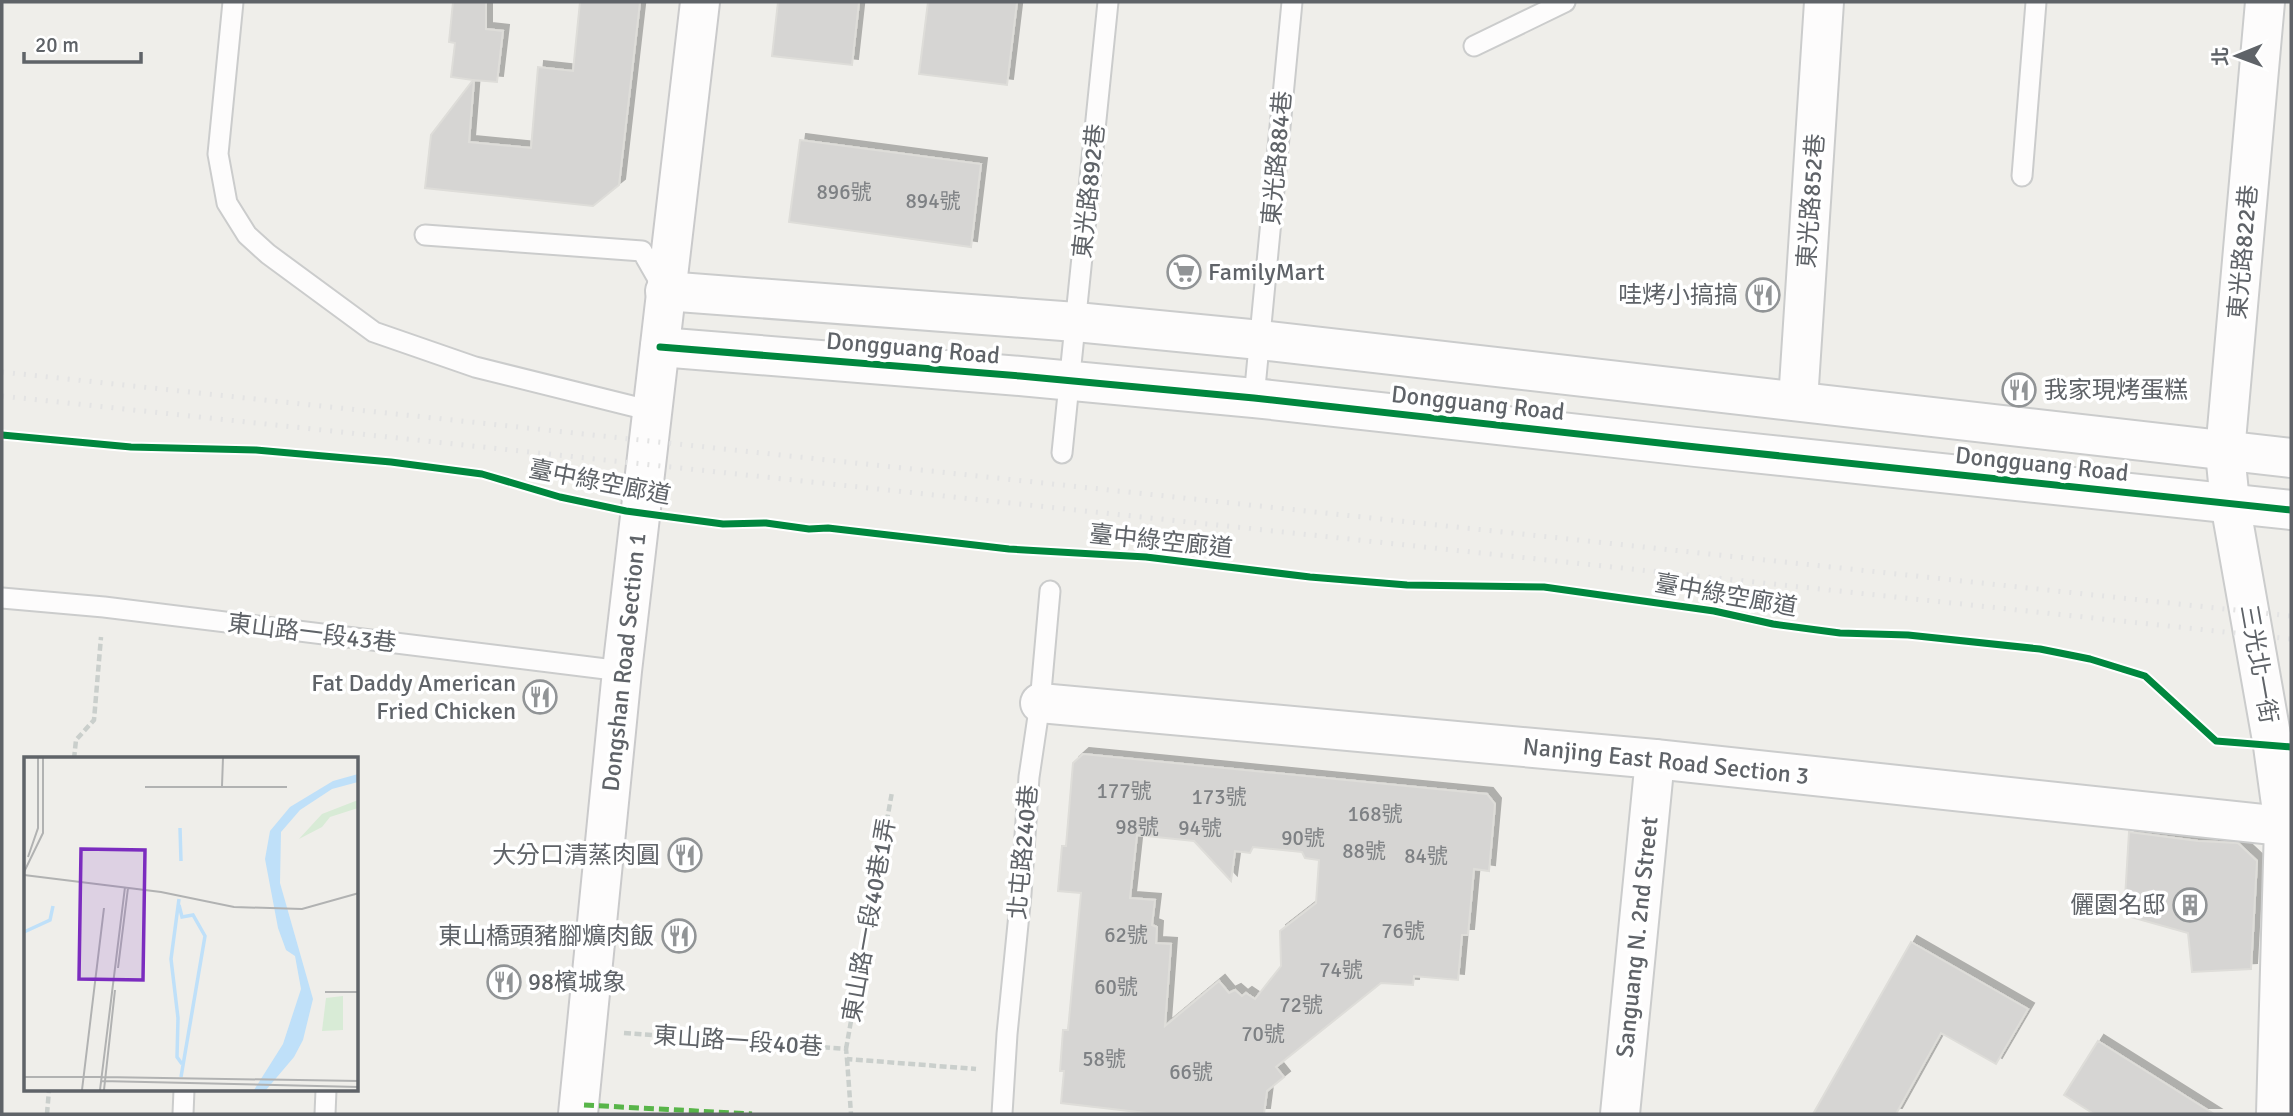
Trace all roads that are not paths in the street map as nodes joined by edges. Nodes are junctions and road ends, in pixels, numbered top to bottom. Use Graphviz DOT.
graph roads {
  1 [pos="233,2"];
  2 [pos="700,2"];
  3 [pos="1108,2"];
  4 [pos="1292,2"];
  5 [pos="1564,2"];
  6 [pos="1824,2"];
  7 [pos="2036,2"];
  8 [pos="2265,2"];
  9 [pos="1475,46"];
  10 [pos="2022,176"];
  11 [pos="425,235"];
  12 [pos="665,291"];
  13 [pos="1076,322"];
  14 [pos="1260,340"];
  15 [pos="660,347"];
  16 [pos="1069,380"];
  17 [pos="1254,398"];
  18 [pos="1798,401"];
  19 [pos="652,411"];
  20 [pos="2225,452"];
  21 [pos="1062,453"];
  22 [pos="2291,458"];
  23 [pos="2230,503"];
  24 [pos="2291,510"];
  25 [pos="1050,591"];
  26 [pos="2,598"];
  27 [pos="622,671"];
  28 [pos="1040,704"];
  29 [pos="1655,759"];
  30 [pos="2288,827"];
  31 [pos="184,1092"];
  32 [pos="326,1092"];
  33 [pos="183,1114"];
  34 [pos="325,1114"];
  35 [pos="578,1114"];
  36 [pos="1002,1114"];
  37 [pos="1620,1114"];
  38 [pos="2276,1114"];
  1 -- 19 [label="lane"];
  2 -- 12 [label="street, Dongshan Road Section 1"];
  3 -- 13 [label="lane, 東光路892巷"];
  4 -- 14 [label="lane, 東光路884巷"];
  5 -- 9 [label="lane"];
  6 -- 18 [label="street, 東光路852巷"];
  7 -- 10 [label="lane"];
  8 -- 20 [label="street, 東光路822巷"];
  11 -- 12 [label="lane"];
  12 -- 13 [label="street, Dongguang Road"];
  12 -- 15 [label="street, Dongshan Road Section 1"];
  13 -- 14 [label="street, Dongguang Road"];
  13 -- 16 [label="lane, 東光路892巷"];
  14 -- 17 [label="lane, 東光路884巷"];
  14 -- 18 [label="street, Dongguang Road"];
  15 -- 16 [label="street, Dongguang Road"];
  15 -- 19 [label="street, Dongshan Road Section 1"];
  16 -- 17 [label="street, Dongguang Road"];
  16 -- 21 [label="lane, 東光路892巷"];
  17 -- 23 [label="street, Dongguang Road"];
  18 -- 20 [label="street, Dongguang Road"];
  19 -- 27 [label="street, Dongshan Road Section 1"];
  20 -- 22 [label="street, Dongguang Road"];
  20 -- 23 [label="street, 東光路822巷"];
  23 -- 24 [label="street, Dongguang Road"];
  23 -- 30 [label="street, 三光北一街"];
  25 -- 28 [label="lane, 北屯路240巷"];
  26 -- 27 [label="lane, 東山路一段43巷"];
  27 -- 35 [label="street, Dongshan Road Section 1"];
  28 -- 29 [label="street, Nanjing East Road Section 3"];
  28 -- 36 [label="lane, 北屯路240巷"];
  29 -- 30 [label="street, Nanjing East Road Section 3"];
  29 -- 37 [label="street, Sanguang N. 2nd Street"];
  30 -- 38 [label="street, 三光北一街"];
  31 -- 33 [label="lane"];
  32 -- 34 [label="lane"];
}
